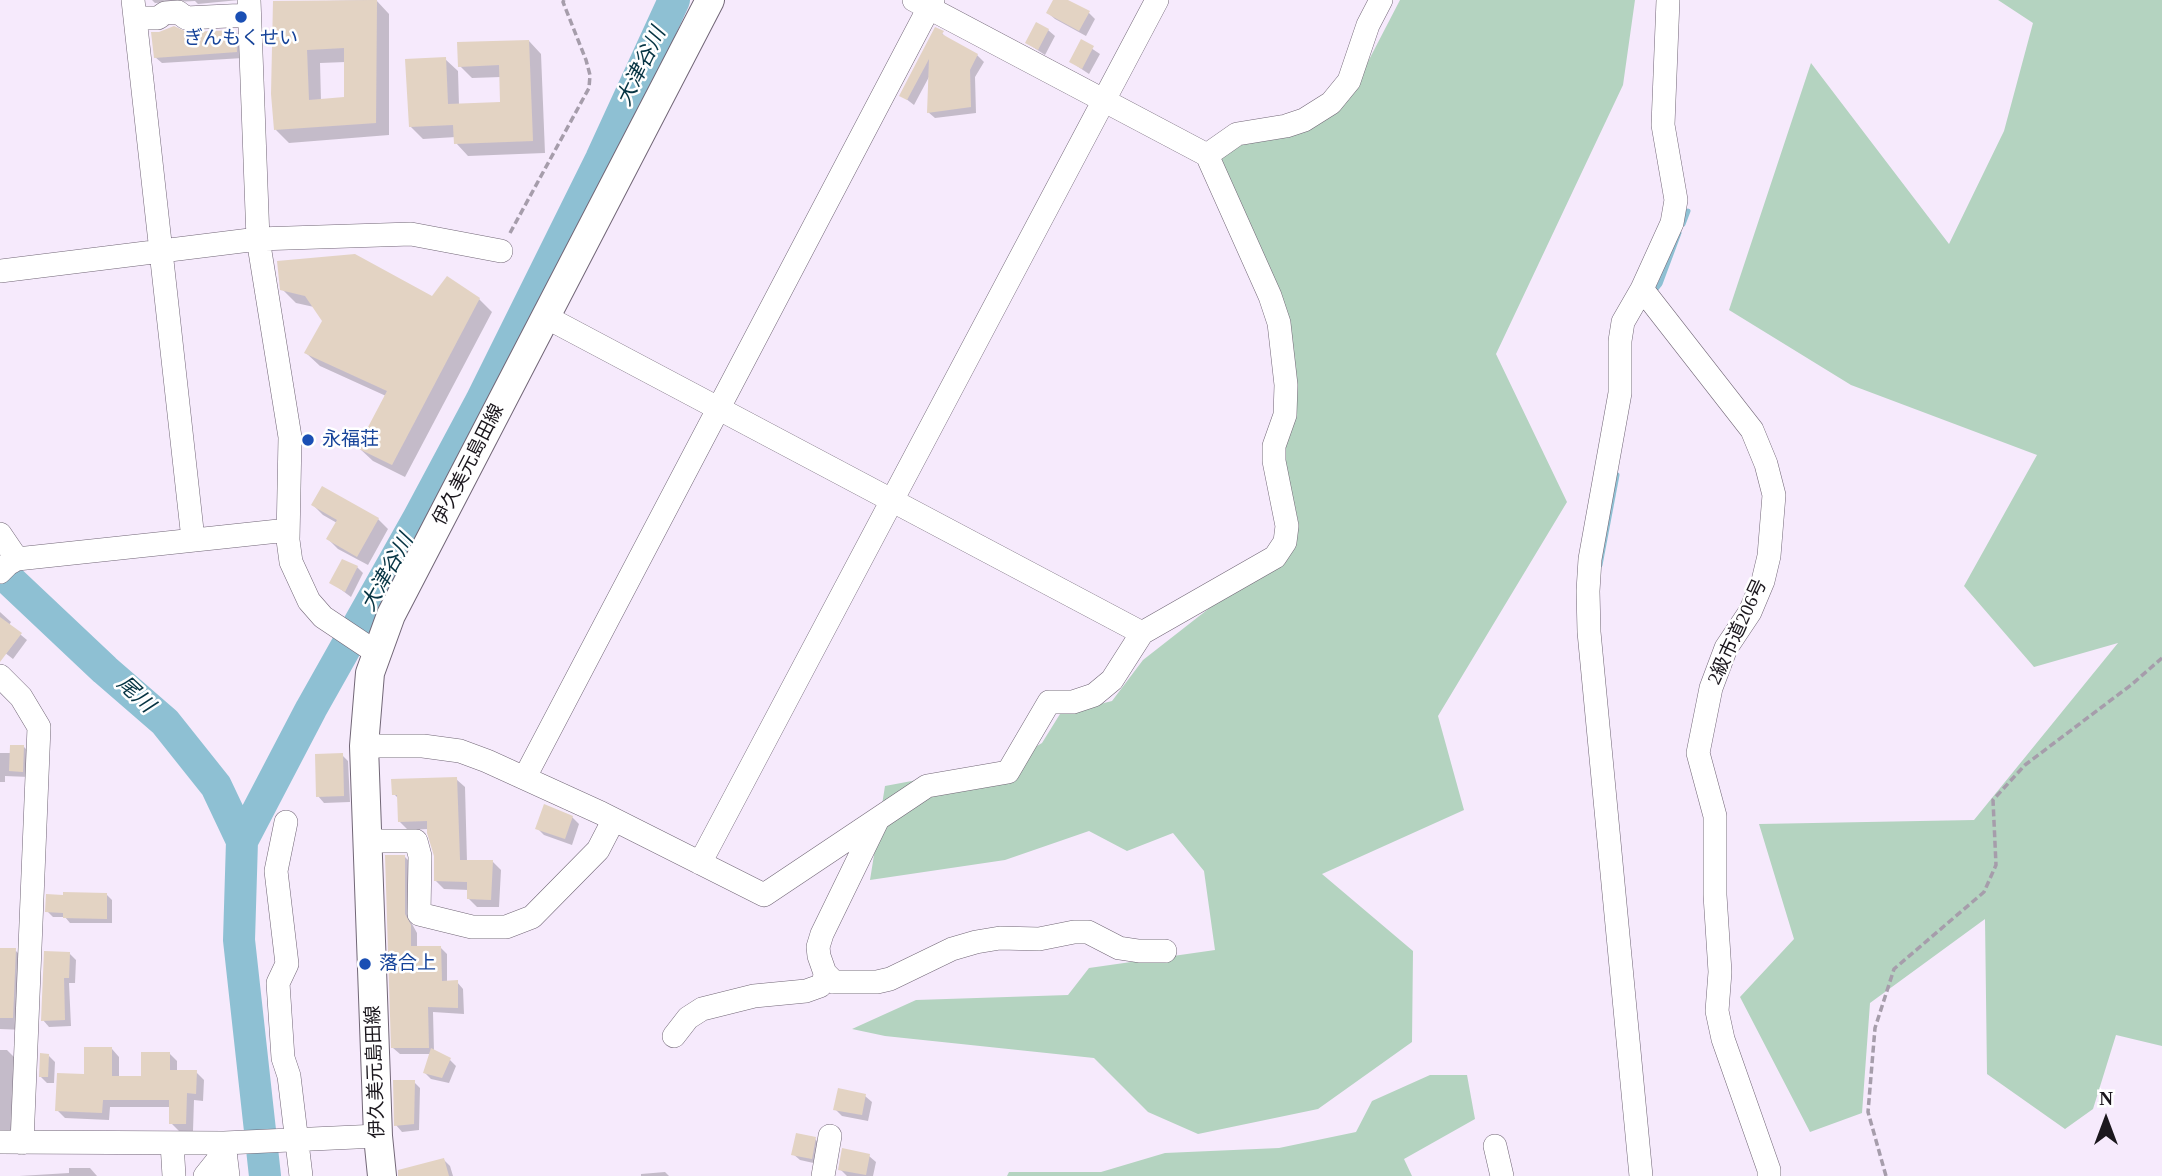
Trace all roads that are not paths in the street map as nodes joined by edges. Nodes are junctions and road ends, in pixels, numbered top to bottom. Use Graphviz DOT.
graph roads {
  1 [pos="710,0"];
  2 [pos="1157,0"];
  3 [pos="1381,0"];
  4 [pos="1668,0"];
  5 [pos="925,3"];
  6 [pos="249,8"];
  7 [pos="134,9"];
  8 [pos="1103,102"];
  9 [pos="1207,155"];
  10 [pos="258,239"];
  11 [pos="162,251"];
  12 [pos="501,251"];
  13 [pos="0,271"];
  14 [pos="1642,289"];
  15 [pos="546,317"];
  16 [pos="719,408"];
  17 [pos="892,500"];
  18 [pos="288,530"];
  19 [pos="0,534"];
  20 [pos="193,539"];
  21 [pos="9,565"];
  22 [pos="1142,633"];
  23 [pos="370,648"];
  24 [pos="0,676"];
  25 [pos="363,746"];
  26 [pos="525,777"];
  27 [pos="879,819"];
  28 [pos="286,821"];
  29 [pos="613,821"];
  30 [pos="366,841"];
  31 [pos="700,863"];
  32 [pos="1165,951"];
  33 [pos="825,973"];
  34 [pos="674,1036"];
  35 [pos="378,1136"];
  36 [pos="830,1136"];
  37 [pos="296,1140"];
  38 [pos="11,1143"];
  39 [pos="172,1143"];
  40 [pos="227,1146"];
  41 [pos="1495,1146"];
  42 [pos="174,1176"];
  43 [pos="205,1176"];
  44 [pos="228,1176"];
  45 [pos="301,1176"];
  46 [pos="383,1176"];
  47 [pos="823,1176"];
  48 [pos="1502,1176"];
  49 [pos="1641,1176"];
  50 [pos="1769,1176"];
  1 -- 15 [label="main road, 伊久美元島田線"];
  2 -- 8 [label="street"];
  3 -- 9 [label="street"];
  4 -- 14 [label="street"];
  5 -- 8 [label="street"];
  5 -- 16 [label="street"];
  6 -- 7 [label="street"];
  6 -- 10 [label="street"];
  7 -- 11 [label="street"];
  8 -- 9 [label="street"];
  8 -- 17 [label="street"];
  9 -- 22 [label="street"];
  10 -- 11 [label="street"];
  10 -- 12 [label="street"];
  10 -- 18 [label="street"];
  11 -- 13 [label="street"];
  11 -- 20 [label="street"];
  14 -- 49 [label="street"];
  14 -- 50 [label="street, 2級市道206号"];
  15 -- 16 [label="street"];
  15 -- 23 [label="main road, 伊久美元島田線"];
  16 -- 17 [label="street"];
  16 -- 26 [label="street"];
  17 -- 22 [label="street"];
  17 -- 31 [label="street"];
  18 -- 20 [label="street"];
  18 -- 23 [label="street"];
  19 -- 21 [label="street"];
  20 -- 21 [label="street"];
  22 -- 27 [label="street"];
  23 -- 25 [label="main road, 伊久美元島田線"];
  24 -- 38 [label="street"];
  25 -- 26 [label="street"];
  25 -- 30 [label="main road, 伊久美元島田線"];
  26 -- 29 [label="street"];
  27 -- 31 [label="street"];
  27 -- 33 [label="street"];
  28 -- 37 [label="street"];
  29 -- 30 [label="street"];
  29 -- 31 [label="street"];
  30 -- 35 [label="main road, 伊久美元島田線"];
  32 -- 33 [label="street"];
  33 -- 34 [label="street"];
  35 -- 37 [label="street"];
  35 -- 46 [label="main road, 伊久美元島田線"];
  36 -- 47 [label="street"];
  37 -- 40 [label="street"];
  37 -- 45 [label="street"];
  38 -- 39 [label="street"];
  39 -- 40 [label="street"];
  39 -- 42 [label="street"];
  40 -- 43 [label="street"];
  40 -- 44 [label="street"];
  41 -- 48 [label="street"];
}
